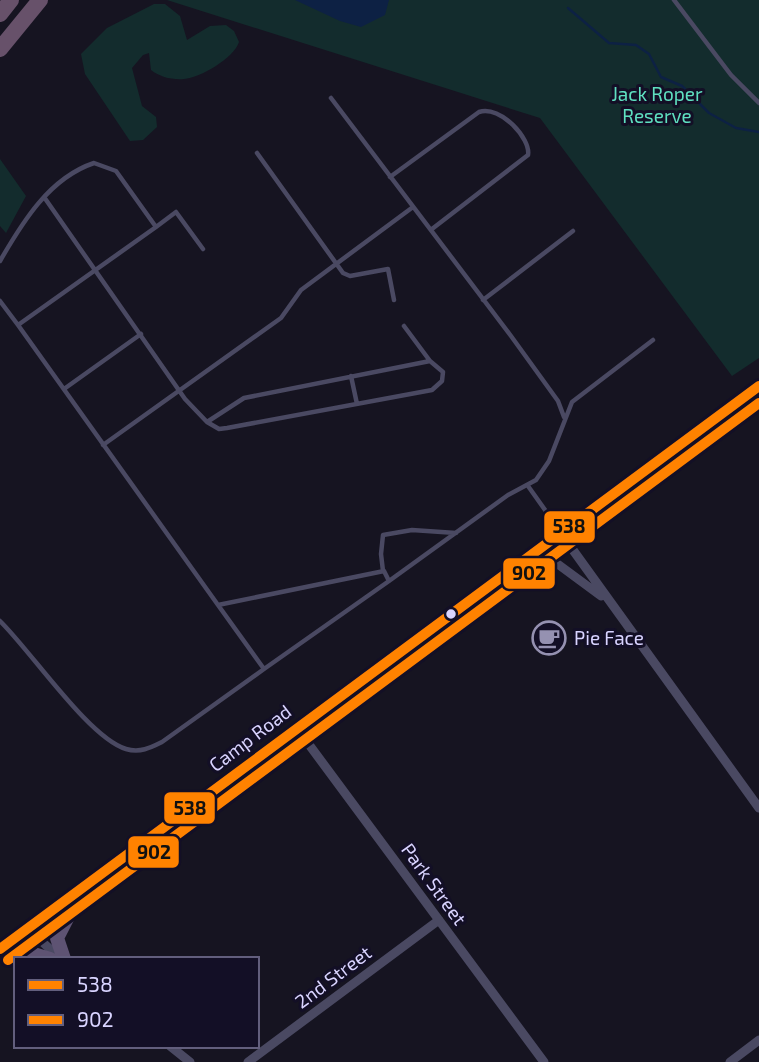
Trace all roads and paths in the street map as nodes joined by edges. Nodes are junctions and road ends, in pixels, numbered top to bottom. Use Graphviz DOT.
graph roads {
  1 [pos="11,0"];
  2 [pos="40,0"];
  3 [pos="674,0"];
  4 [pos="0,14"];
  5 [pos="0,49"];
  6 [pos="331,99"];
  7 [pos="759,103"];
  8 [pos="257,153"];
  9 [pos="390,177"];
  10 [pos="44,197"];
  11 [pos="413,207"];
  12 [pos="156,226"];
  13 [pos="432,229"];
  14 [pos="573,231"];
  15 [pos="203,249"];
  16 [pos="0,261"];
  17 [pos="337,264"];
  18 [pos="94,270"];
  19 [pos="394,300"];
  20 [pos="483,300"];
  21 [pos="0,301"];
  22 [pos="18,325"];
  23 [pos="404,326"];
  24 [pos="141,334"];
  25 [pos="653,340"];
  26 [pos="430,361"];
  27 [pos="351,376"];
  28 [pos="759,386"];
  29 [pos="64,389"];
  30 [pos="179,390"];
  31 [pos="356,404"];
  32 [pos="565,418"];
  33 [pos="207,422"];
  34 [pos="103,444"];
  35 [pos="528,486"];
  36 [pos="560,532"];
  37 [pos="457,533"];
  38 [pos="524,560"];
  39 [pos="384,571"];
  40 [pos="389,582"];
  41 [pos="218,605"];
  42 [pos="613,606"];
  43 [pos="0,621"];
  44 [pos="264,669"];
  45 [pos="296,727"];
  46 [pos="759,808"];
  47 [pos="84,886"];
  48 [pos="439,920"];
  49 [pos="28,929"];
  50 [pos="0,949"];
  51 [pos="44,957"];
  52 [pos="60,957"];
  53 [pos="62,957"];
  54 [pos="759,1040"];
  55 [pos="172,1048"];
  56 [pos="190,1062"];
  57 [pos="248,1062"];
  58 [pos="544,1062"];
  59 [pos="730,1062"];
  1 -- 4 [label="highway"];
  2 -- 5 [label="highway"];
  3 -- 7 [label="lane"];
  6 -- 9 [label="lane"];
  8 -- 17 [label="lane"];
  9 -- 11 [label="lane"];
  9 -- 13 [label="lane"];
  10 -- 12 [label="lane"];
  10 -- 16 [label="lane"];
  10 -- 18 [label="lane"];
  11 -- 13 [label="lane"];
  11 -- 17 [label="lane"];
  12 -- 15 [label="lane"];
  12 -- 18 [label="lane"];
  13 -- 20 [label="lane"];
  14 -- 20 [label="lane"];
  17 -- 19 [label="lane"];
  17 -- 30 [label="lane"];
  18 -- 22 [label="lane"];
  18 -- 24 [label="lane"];
  20 -- 32 [label="lane"];
  21 -- 22 [label="lane"];
  22 -- 29 [label="lane"];
  23 -- 26 [label="lane"];
  24 -- 29 [label="lane"];
  24 -- 30 [label="lane"];
  25 -- 32 [label="lane"];
  26 -- 27 [label="lane"];
  26 -- 31 [label="lane"];
  27 -- 31 [label="lane"];
  27 -- 33 [label="lane"];
  28 -- 36 [label="main road, Camp Road"];
  29 -- 34 [label="lane"];
  30 -- 33 [label="lane"];
  30 -- 34 [label="lane"];
  31 -- 33 [label="lane"];
  32 -- 35 [label="lane"];
  34 -- 41 [label="lane"];
  35 -- 36 [label="lane"];
  35 -- 37 [label="lane"];
  36 -- 38 [label="main road, Camp Road"];
  36 -- 42 [label="street"];
  37 -- 39 [label="lane"];
  37 -- 40 [label="lane"];
  38 -- 42 [label="street"];
  38 -- 45 [label="main road, Camp Road"];
  39 -- 40 [label="lane"];
  39 -- 41 [label="lane"];
  40 -- 44 [label="lane"];
  41 -- 44 [label="lane"];
  42 -- 46 [label="street"];
  43 -- 44 [label="lane"];
  45 -- 47 [label="main road, Camp Road"];
  45 -- 48 [label="street, Park Street"];
  47 -- 49 [label="main road, Camp Road"];
  47 -- 53 [label="main road"];
  48 -- 57 [label="street, 2nd Street"];
  48 -- 58 [label="street, Park Street"];
  49 -- 50 [label="main road, Camp Road"];
  49 -- 52 [label="street"];
  50 -- 51 [label="main road"];
  54 -- 59 [label="street"];
  55 -- 56 [label="street"];
}
